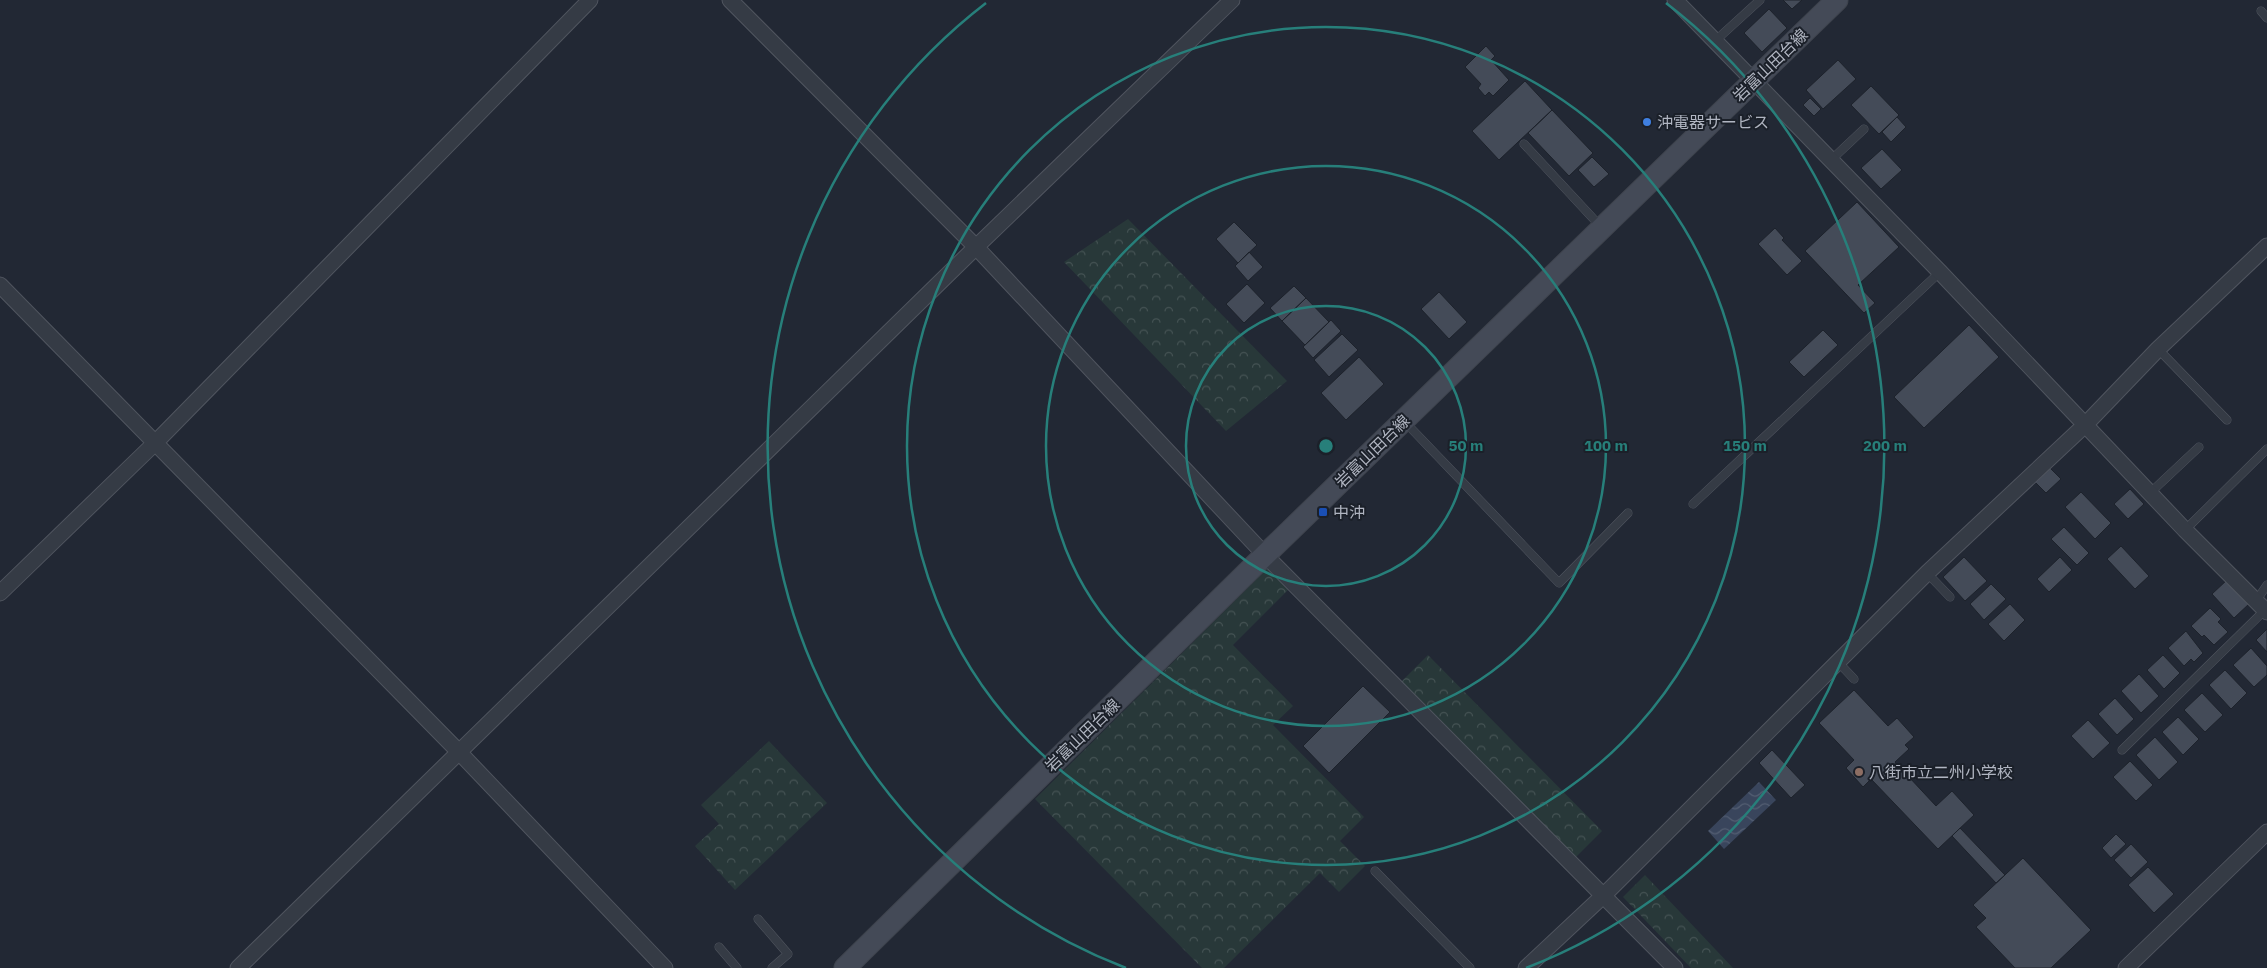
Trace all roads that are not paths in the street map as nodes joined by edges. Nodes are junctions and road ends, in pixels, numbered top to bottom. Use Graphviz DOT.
graph roads {
  1 [pos="590,0"];
  2 [pos="730,0"];
  3 [pos="1232,0"];
  4 [pos="1675,0"];
  5 [pos="1760,0"];
  6 [pos="1837,0"];
  7 [pos="2261,11"];
  8 [pos="2267,18"];
  9 [pos="1715,41"];
  10 [pos="1754,81"];
  11 [pos="1864,129"];
  12 [pos="1524,144"];
  13 [pos="1831,160"];
  14 [pos="1602,228"];
  15 [pos="2267,246"];
  16 [pos="976,247"];
  17 [pos="1940,272"];
  18 [pos="0,285"];
  19 [pos="2158,349"];
  20 [pos="2227,420"];
  21 [pos="1404,421"];
  22 [pos="2085,424"];
  23 [pos="154,443"];
  24 [pos="2199,446"];
  25 [pos="2267,449"];
  26 [pos="2150,493"];
  27 [pos="1693,504"];
  28 [pos="1628,514"];
  29 [pos="2185,530"];
  30 [pos="1265,555"];
  31 [pos="1927,573"];
  32 [pos="2267,585"];
  33 [pos="0,593"];
  34 [pos="1950,597"];
  35 [pos="2262,608"];
  36 [pos="1838,662"];
  37 [pos="1854,679"];
  38 [pos="2122,750"];
  39 [pos="459,752"];
  40 [pos="2267,832"];
  41 [pos="1375,871"];
  42 [pos="1604,895"];
  43 [pos="758,919"];
  44 [pos="718,947"];
  45 [pos="238,968"];
  46 [pos="665,968"];
  47 [pos="737,968"];
  48 [pos="772,968"];
  49 [pos="845,968"];
  50 [pos="1470,968"];
  51 [pos="1526,968"];
  52 [pos="1675,968"];
  53 [pos="2126,968"];
  1 -- 23 [label="street"];
  2 -- 16 [label="street"];
  3 -- 16 [label="street"];
  4 -- 9 [label="street"];
  5 -- 9 [label="lane"];
  6 -- 10 [label="main road, 岩富山田台線"];
  7 -- 8 [label="lane"];
  9 -- 10 [label="street"];
  10 -- 13 [label="street"];
  10 -- 14 [label="main road, 岩富山田台線"];
  11 -- 13 [label="lane"];
  12 -- 14 [label="lane"];
  13 -- 17 [label="street"];
  14 -- 21 [label="main road, 岩富山田台線"];
  15 -- 19 [label="street"];
  16 -- 30 [label="street"];
  16 -- 39 [label="street"];
  17 -- 22 [label="street"];
  17 -- 27 [label="lane"];
  18 -- 23 [label="street"];
  19 -- 20 [label="lane"];
  19 -- 22 [label="street"];
  21 -- 28 [label="lane"];
  21 -- 30 [label="main road, 岩富山田台線"];
  22 -- 26 [label="street"];
  22 -- 31 [label="street"];
  23 -- 33 [label="street"];
  23 -- 39 [label="street"];
  24 -- 26 [label="lane"];
  25 -- 29 [label="lane"];
  26 -- 29 [label="street"];
  29 -- 35 [label="street"];
  30 -- 42 [label="street"];
  30 -- 49 [label="main road, 岩富山田台線"];
  31 -- 34 [label="lane"];
  31 -- 36 [label="street"];
  32 -- 35 [label="lane"];
  35 -- 38 [label="lane"];
  36 -- 37 [label="lane"];
  36 -- 42 [label="street"];
  39 -- 45 [label="street"];
  39 -- 46 [label="street"];
  40 -- 53 [label="street"];
  41 -- 50 [label="lane"];
  42 -- 51 [label="street"];
  42 -- 52 [label="street"];
  43 -- 48 [label="lane"];
  44 -- 47 [label="lane"];
}
